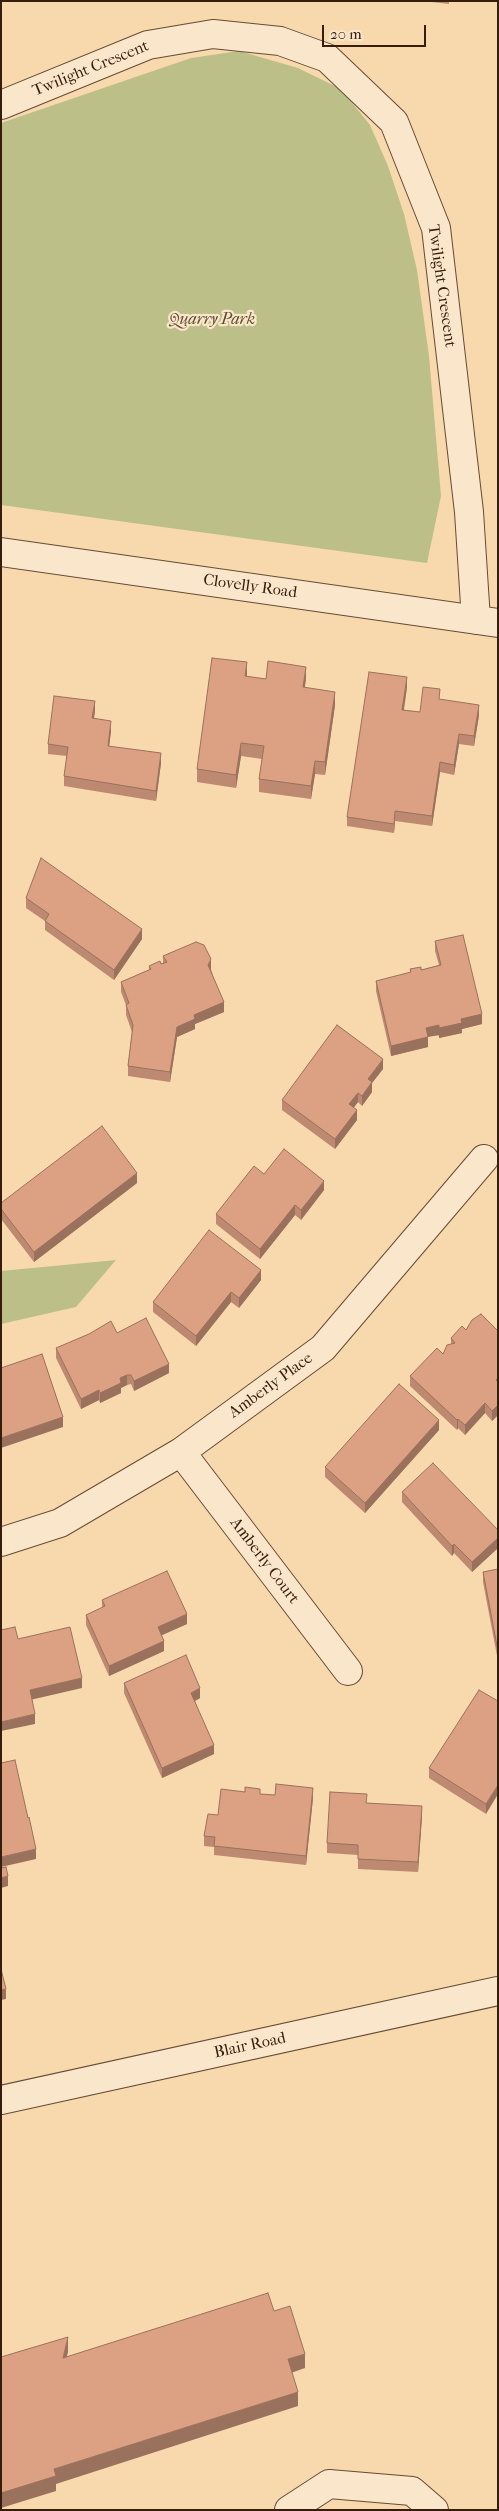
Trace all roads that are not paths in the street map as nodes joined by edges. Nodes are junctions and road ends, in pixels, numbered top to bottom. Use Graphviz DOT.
graph roads {
  1 [pos="1,105"];
  2 [pos="1,552"];
  3 [pos="487,621"];
  4 [pos="484,1159"];
  5 [pos="181,1452"];
  6 [pos="1,1542"];
  7 [pos="348,1671"];
  8 [pos="498,1991"];
  9 [pos="1,2100"];
  10 [pos="289,2510"];
  11 [pos="434,2510"];
  1 -- 3 [label="street, Twilight Crescent"];
  2 -- 3 [label="street, Clovelly Road"];
  4 -- 5 [label="street, Amberly Place"];
  5 -- 6 [label="street, Amberly Place"];
  5 -- 7 [label="street, Amberly Court"];
  8 -- 9 [label="street, Blair Road"];
  10 -- 11 [label="street"];
}
